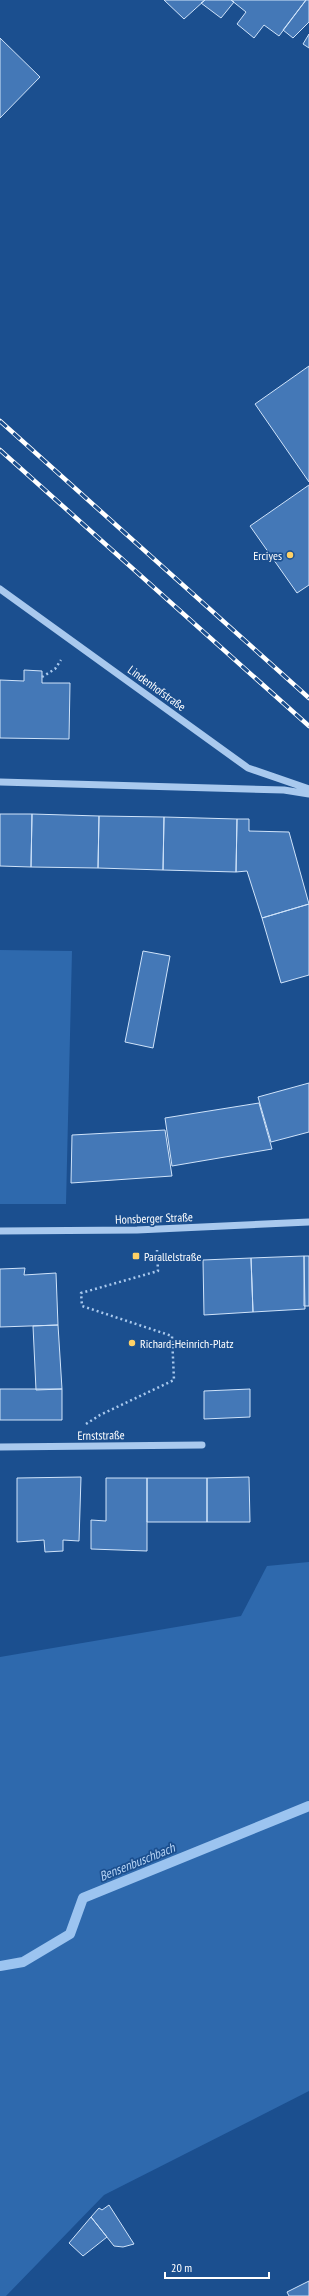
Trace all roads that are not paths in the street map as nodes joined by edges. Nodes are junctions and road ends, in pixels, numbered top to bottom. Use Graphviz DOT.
graph roads {
  1 [pos="0,589"];
  2 [pos="0,782"];
  3 [pos="309,789"];
  4 [pos="309,794"];
  5 [pos="309,1222"];
  6 [pos="0,1231"];
  7 [pos="202,1445"];
  8 [pos="0,1447"];
  1 -- 3 [label="street, Lindenhofstraße"];
  2 -- 4 [label="street"];
  5 -- 6 [label="street, Honsberger Straße"];
  7 -- 8 [label="street, Ernststraße"];
}
